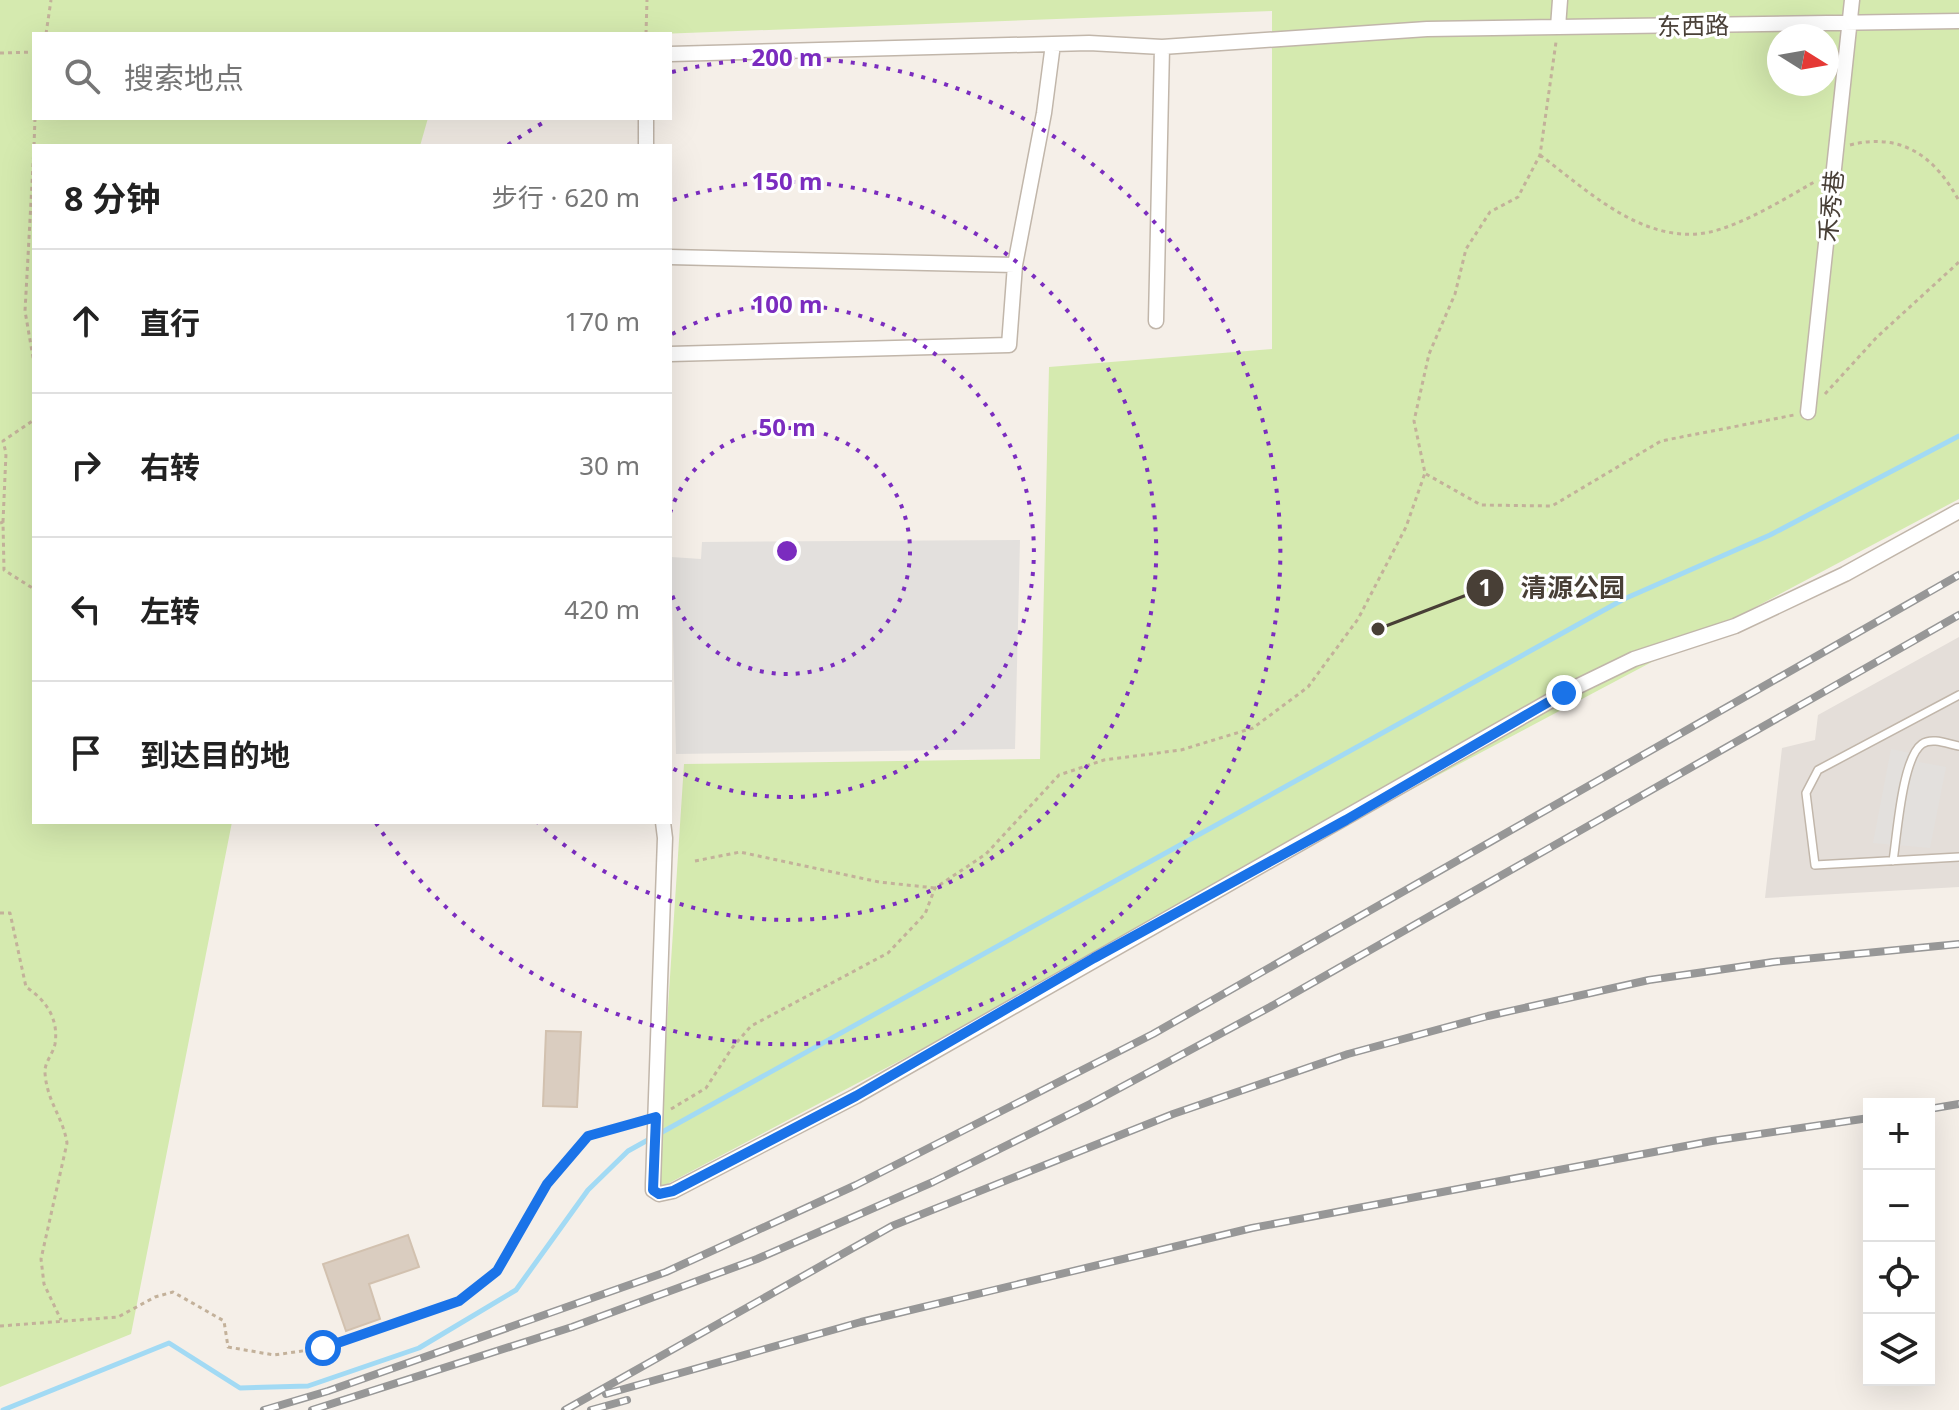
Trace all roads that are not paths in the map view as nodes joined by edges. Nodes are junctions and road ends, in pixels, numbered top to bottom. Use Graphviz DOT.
graph roads {
  1 [pos="1560,0"];
  2 [pos="1852,0"];
  3 [pos="1959,21"];
  4 [pos="1849,22"];
  5 [pos="1558,27"];
  6 [pos="1053,44"];
  7 [pos="1162,47"];
  8 [pos="672,54"];
  9 [pos="646,120"];
  10 [pos="646,144"];
  11 [pos="672,257"];
  12 [pos="1015,265"];
  13 [pos="1156,321"];
  14 [pos="672,354"];
  15 [pos="1808,412"];
  16 [pos="1959,511"];
  17 [pos="1959,695"];
  18 [pos="1959,746"];
  19 [pos="663,824"];
  20 [pos="1959,857"];
  21 [pos="1893,861"];
  1 -- 5 [label="street"];
  2 -- 4 [label="street, 禾秀巷"];
  3 -- 4 [label="street, 东西路"];
  4 -- 5 [label="street, 东西路"];
  4 -- 15 [label="street, 禾秀巷"];
  5 -- 7 [label="street, 东西路"];
  6 -- 7 [label="street, 东西路"];
  6 -- 8 [label="street, 东西路"];
  6 -- 12 [label="street"];
  7 -- 13 [label="street"];
  9 -- 10 [label="street"];
  11 -- 12 [label="street"];
  12 -- 14 [label="street"];
  16 -- 19 [label="street"];
  17 -- 21 [label="lane"];
  18 -- 21 [label="lane"];
  20 -- 21 [label="lane"];
}
